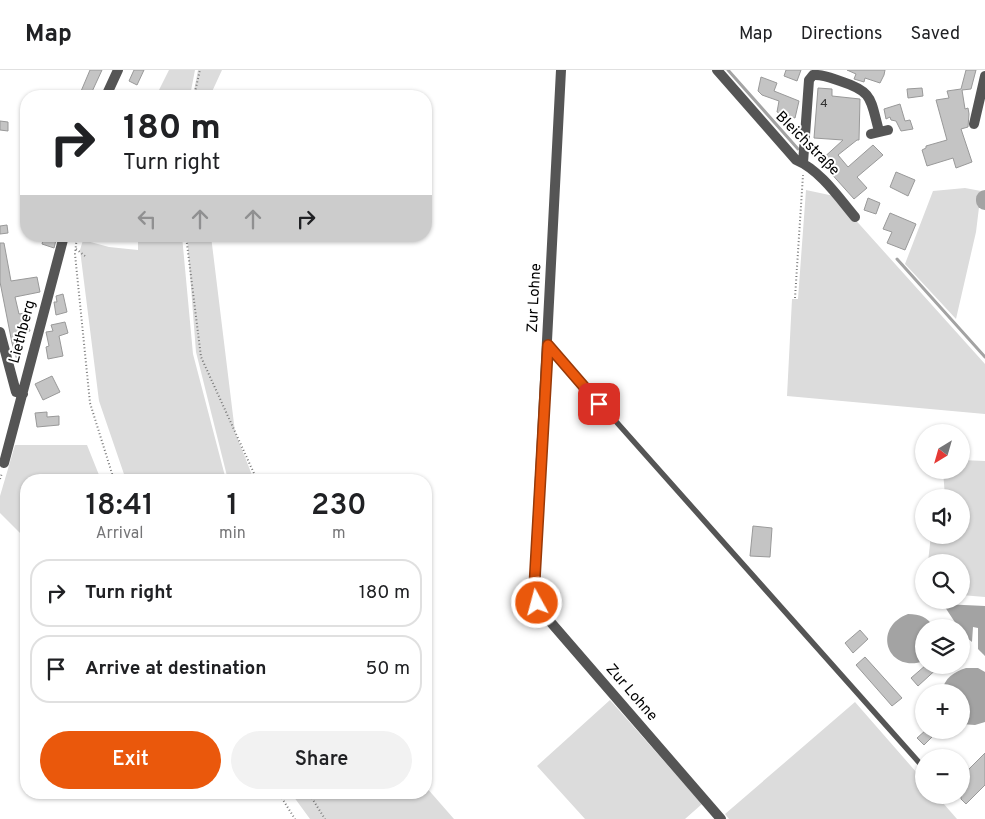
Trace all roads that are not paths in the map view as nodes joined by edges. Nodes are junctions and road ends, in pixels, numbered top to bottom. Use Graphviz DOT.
graph roads {
  1 [pos="118,70"];
  2 [pos="561,70"];
  3 [pos="718,70"];
  4 [pos="985,76"];
  5 [pos="109,90"];
  6 [pos="974,124"];
  7 [pos="880,132"];
  8 [pos="804,163"];
  9 [pos="855,217"];
  10 [pos="62,242"];
  11 [pos="0,332"];
  12 [pos="548,345"];
  13 [pos="22,394"];
  14 [pos="4,463"];
  15 [pos="915,758"];
  16 [pos="721,819"];
  1 -- 5 [label="street"];
  2 -- 12 [label="street, Zur Lohne"];
  3 -- 8 [label="street, Bleichstraße"];
  4 -- 6 [label="street"];
  7 -- 8 [label="street"];
  8 -- 9 [label="street, Bleichstraße"];
  10 -- 13 [label="street, Liethberg"];
  11 -- 13 [label="street"];
  12 -- 15 [label="lane"];
  12 -- 16 [label="street, Zur Lohne"];
  13 -- 14 [label="street, Liethberg"];
}
